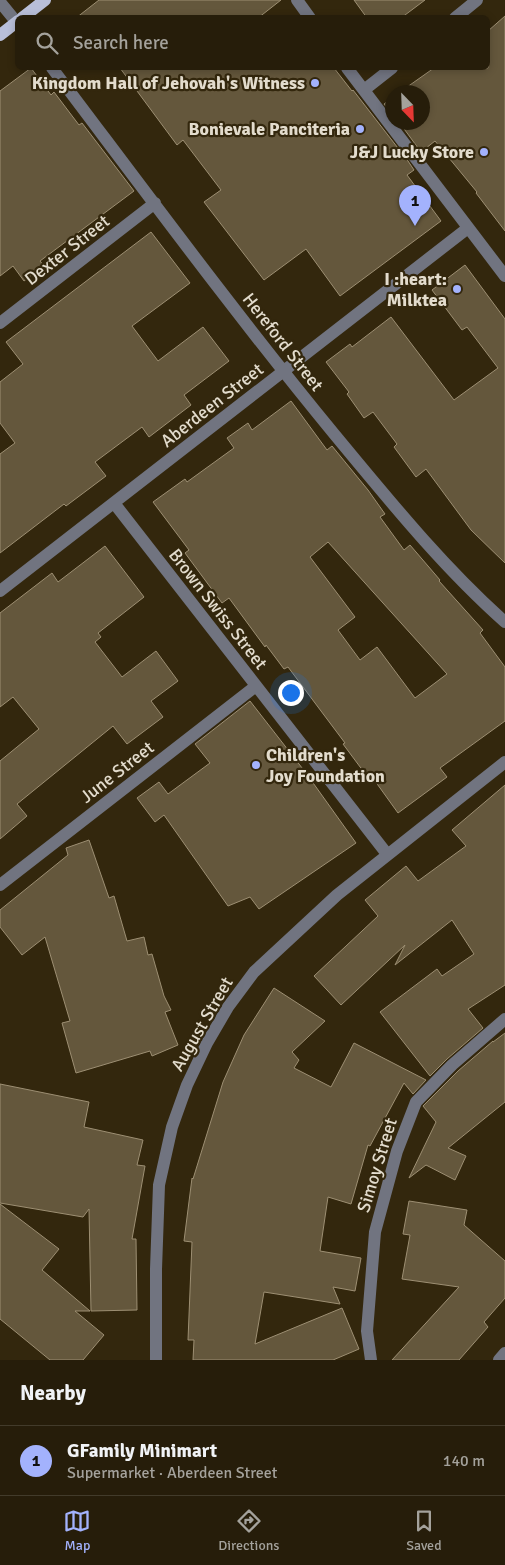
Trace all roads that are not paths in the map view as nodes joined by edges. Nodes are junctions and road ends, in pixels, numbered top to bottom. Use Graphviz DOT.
graph roads {
  1 [pos="45,0"];
  2 [pos="298,0"];
  3 [pos="477,0"];
  4 [pos="0,2"];
  5 [pos="26,15"];
  6 [pos="308,15"];
  7 [pos="459,15"];
  8 [pos="15,18"];
  9 [pos="15,23"];
  10 [pos="0,35"];
  11 [pos="54,70"];
  12 [pos="349,70"];
  13 [pos="389,70"];
  14 [pos="364,90"];
  15 [pos="155,204"];
  16 [pos="468,228"];
  17 [pos="505,276"];
  18 [pos="0,323"];
  19 [pos="283,372"];
  20 [pos="114,503"];
  21 [pos="0,591"];
  22 [pos="505,622"];
  23 [pos="256,686"];
  24 [pos="505,762"];
  25 [pos="387,854"];
  26 [pos="0,885"];
  27 [pos="505,1019"];
  28 [pos="505,1353"];
  29 [pos="156,1360"];
  30 [pos="372,1360"];
  31 [pos="499,1360"];
  1 -- 5 [label="main road"];
  2 -- 6 [label="street"];
  3 -- 7 [label="street"];
  4 -- 8 [label="street"];
  9 -- 10 [label="main road"];
  11 -- 15 [label="street, Hereford Street"];
  12 -- 14 [label="street"];
  13 -- 14 [label="street"];
  14 -- 16 [label="street"];
  15 -- 18 [label="street, Dexter Street"];
  15 -- 19 [label="street, Hereford Street"];
  16 -- 17 [label="street"];
  16 -- 19 [label="street, Aberdeen Street"];
  19 -- 20 [label="street, Aberdeen Street"];
  19 -- 22 [label="street, Hereford Street"];
  20 -- 21 [label="street, Aberdeen Street"];
  20 -- 23 [label="street, Brown Swiss Street"];
  23 -- 25 [label="street, Brown Swiss Street"];
  23 -- 26 [label="street, June Street"];
  24 -- 25 [label="street, August Street"];
  25 -- 29 [label="street, August Street"];
  27 -- 30 [label="street, Simoy Street"];
  28 -- 31 [label="street"];
}
